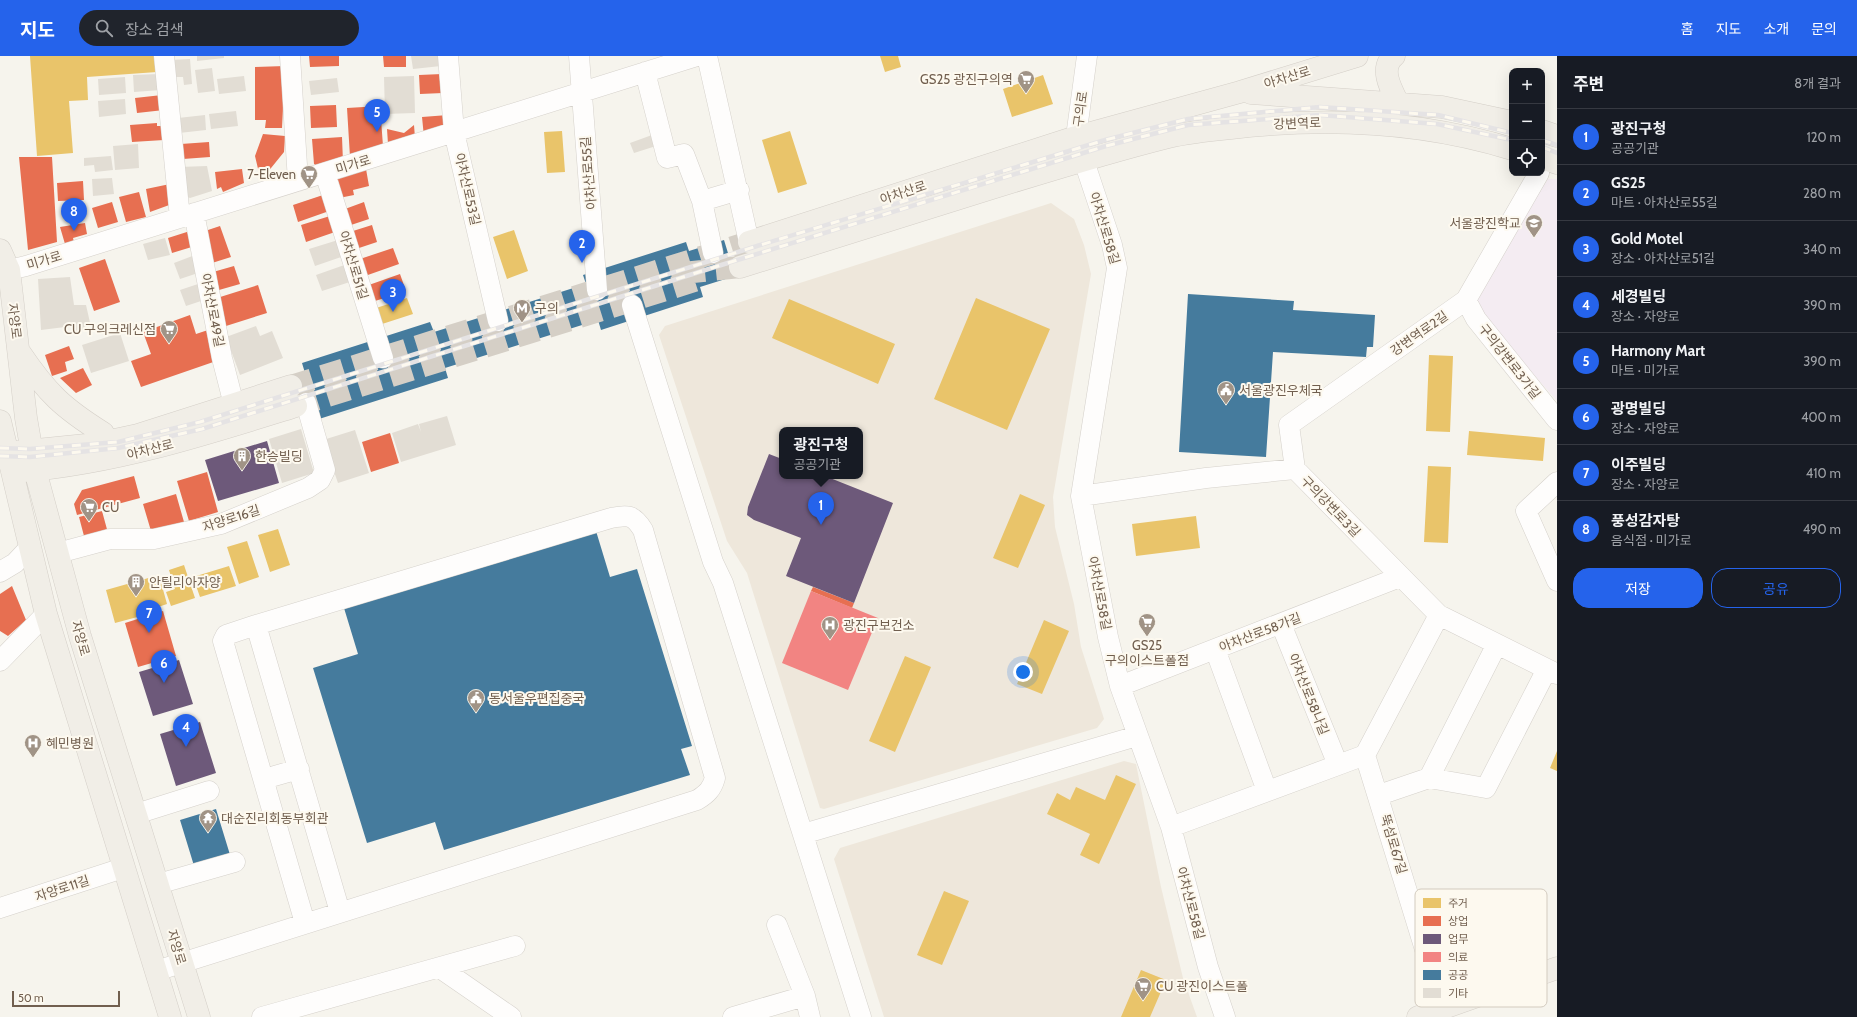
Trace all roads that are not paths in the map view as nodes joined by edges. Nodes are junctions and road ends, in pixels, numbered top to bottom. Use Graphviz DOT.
graph roads {
  1 [pos="164,56"];
  2 [pos="290,56"];
  3 [pos="448,56"];
  4 [pos="579,56"];
  5 [pos="697,56"];
  6 [pos="707,56"];
  7 [pos="1087,56"];
  8 [pos="1357,56"];
  9 [pos="1394,56"];
  10 [pos="645,72"];
  11 [pos="581,92"];
  12 [pos="1240,92"];
  13 [pos="1398,103"];
  14 [pos="1509,121"];
  15 [pos="454,132"];
  16 [pos="1545,132"];
  17 [pos="1557,136"];
  18 [pos="1076,137"];
  19 [pos="1169,137"];
  20 [pos="1509,148"];
  21 [pos="1084,160"];
  22 [pos="325,172"];
  23 [pos="1538,176"];
  24 [pos="298,181"];
  25 [pos="739,190"];
  26 [pos="702,201"];
  27 [pos="187,216"];
  28 [pos="772,234"];
  29 [pos="750,242"];
  30 [pos="0,250"];
  31 [pos="713,253"];
  32 [pos="780,254"];
  33 [pos="740,267"];
  34 [pos="9,270"];
  35 [pos="597,290"];
  36 [pos="1466,300"];
  37 [pos="632,305"];
  38 [pos="498,321"];
  39 [pos="12,342"];
  40 [pos="383,358"];
  41 [pos="298,398"];
  42 [pos="234,405"];
  43 [pos="1557,420"];
  44 [pos="100,446"];
  45 [pos="3,450"];
  46 [pos="32,453"];
  47 [pos="1295,469"];
  48 [pos="1557,482"];
  49 [pos="1082,496"];
  50 [pos="49,521"];
  51 [pos="28,537"];
  52 [pos="58,553"];
  53 [pos="0,572"];
  54 [pos="1400,577"];
  55 [pos="1557,581"];
  56 [pos="46,614"];
  57 [pos="1439,615"];
  58 [pos="1281,624"];
  59 [pos="256,625"];
  60 [pos="1497,644"];
  61 [pos="1215,649"];
  62 [pos="0,662"];
  63 [pos="1552,672"];
  64 [pos="1120,686"];
  65 [pos="1137,736"];
  66 [pos="1366,755"];
  67 [pos="1338,765"];
  68 [pos="299,769"];
  69 [pos="1429,778"];
  70 [pos="264,779"];
  71 [pos="210,791"];
  72 [pos="1267,791"];
  73 [pos="1379,796"];
  74 [pos="136,814"];
  75 [pos="1171,828"];
  76 [pos="803,834"];
  77 [pos="235,862"];
  78 [pos="123,868"];
  79 [pos="158,884"];
  80 [pos="0,908"];
  81 [pos="340,912"];
  82 [pos="1415,915"];
  83 [pos="305,923"];
  84 [pos="776,925"];
  85 [pos="515,946"];
  86 [pos="182,963"];
  87 [pos="440,968"];
  88 [pos="1557,968"];
  89 [pos="156,971"];
  90 [pos="1547,972"];
  91 [pos="805,996"];
  92 [pos="1446,1007"];
  93 [pos="1443,1008"];
  94 [pos="746,1015"];
  95 [pos="170,1017"];
  96 [pos="199,1017"];
  97 [pos="262,1017"];
  98 [pos="511,1017"];
  99 [pos="810,1017"];
  100 [pos="861,1017"];
  101 [pos="1225,1017"];
  102 [pos="1418,1017"];
  1 -- 27 [label="street, 아차산로49길"];
  2 -- 24 [label="street"];
  3 -- 15 [label="street, 아차산로53길"];
  4 -- 11 [label="street, 아차산로55길"];
  5 -- 10 [label="street, 미가로"];
  6 -- 25 [label="street, 아차산로"];
  7 -- 18 [label="street, 구의로"];
  8 -- 12 [label="main road, 아차산로"];
  9 -- 13 [label="main road"];
  10 -- 11 [label="street, 미가로"];
  10 -- 26 [label="street"];
  11 -- 15 [label="street, 미가로"];
  11 -- 35 [label="street, 아차산로55길"];
  12 -- 13 [label="main road, 강변역로"];
  12 -- 18 [label="main road, 아차산로"];
  12 -- 19 [label="main road, 아차산로"];
  13 -- 14 [label="main road, 강변역로"];
  15 -- 22 [label="street, 미가로"];
  15 -- 38 [label="street, 아차산로53길"];
  16 -- 17 [label="main road"];
  18 -- 21 [label="street, 구의로"];
  18 -- 28 [label="main road, 아차산로"];
  19 -- 20 [label="main road, 강변역로"];
  19 -- 21 [label="main road, 강변역로"];
  21 -- 32 [label="main road, 아차산로"];
  21 -- 49 [label="street, 아차산로58길"];
  22 -- 24 [label="street, 미가로"];
  22 -- 40 [label="street, 아차산로51길"];
  23 -- 36 [label="street, 강변역로2길"];
  24 -- 27 [label="street, 미가로"];
  25 -- 26 [label="street"];
  25 -- 29 [label="street, 아차산로"];
  26 -- 31 [label="street"];
  27 -- 34 [label="street, 미가로"];
  27 -- 42 [label="street, 아차산로49길"];
  28 -- 29 [label="main road, 아차산로"];
  28 -- 32 [label="main road"];
  30 -- 34 [label="main road, 자양로"];
  32 -- 33 [label="main road, 아차산로"];
  34 -- 39 [label="main road, 자양로"];
  36 -- 43 [label="street, 구의강변로3가길"];
  36 -- 47 [label="street, 강변역로2길"];
  37 -- 76 [label="street"];
  39 -- 44 [label="main road"];
  39 -- 46 [label="main road, 자양로"];
  41 -- 42 [label="main road, 아차산로"];
  41 -- 44 [label="main road, 아차산로"];
  41 -- 52 [label="street, 자양로16길"];
  42 -- 44 [label="main road, 아차산로"];
  44 -- 46 [label="main road, 아차산로"];
  44 -- 46 [label="main road, 아차산로"];
  45 -- 46 [label="main road, 아차산로"];
  45 -- 46 [label="main road, 아차산로"];
  45 -- 51 [label="main road, 자양로"];
  46 -- 50 [label="main road, 자양로"];
  47 -- 49 [label="street, 구의강변로3길"];
  47 -- 54 [label="street, 구의강변로3길"];
  48 -- 55 [label="street"];
  49 -- 64 [label="street, 아차산로58길"];
  50 -- 51 [label="main road"];
  50 -- 52 [label="main road, 자양로"];
  51 -- 53 [label="street"];
  51 -- 56 [label="main road, 자양로"];
  52 -- 74 [label="main road, 자양로"];
  54 -- 57 [label="street, 구의강변로3길"];
  54 -- 58 [label="street, 아차산로58가길"];
  56 -- 62 [label="street"];
  56 -- 78 [label="main road, 자양로"];
  57 -- 60 [label="street, 구의강변로3길"];
  57 -- 66 [label="street"];
  58 -- 61 [label="street, 아차산로58가길"];
  58 -- 67 [label="street, 아차산로58나길"];
  59 -- 68 [label="street"];
  59 -- 70 [label="street"];
  59 -- 81 [label="street"];
  60 -- 63 [label="street, 구의강변로3길"];
  60 -- 69 [label="street"];
  61 -- 64 [label="street, 아차산로58가길"];
  61 -- 72 [label="street"];
  63 -- 69 [label="street, 구의강변로3길"];
  64 -- 65 [label="street, 아차산로58길"];
  65 -- 75 [label="street, 아차산로58길"];
  65 -- 76 [label="street"];
  66 -- 67 [label="street"];
  66 -- 73 [label="street, 뚝섬로67길"];
  67 -- 72 [label="street"];
  68 -- 70 [label="street"];
  68 -- 81 [label="street"];
  69 -- 73 [label="street"];
  70 -- 83 [label="street"];
  71 -- 74 [label="street"];
  72 -- 75 [label="street"];
  73 -- 82 [label="street, 뚝섬로67길"];
  74 -- 79 [label="main road, 자양로"];
  75 -- 101 [label="street, 아차산로58길"];
  76 -- 100 [label="street"];
  77 -- 79 [label="street"];
  78 -- 80 [label="street, 자양로11길"];
  78 -- 89 [label="main road, 자양로"];
  79 -- 86 [label="main road, 자양로"];
  81 -- 83 [label="street"];
  83 -- 86 [label="street"];
  84 -- 91 [label="street"];
  85 -- 87 [label="street"];
  86 -- 89 [label="street"];
  86 -- 96 [label="main road, 자양로"];
  87 -- 97 [label="street"];
  87 -- 98 [label="street"];
  88 -- 90 [label="main road"];
  89 -- 95 [label="main road, 자양로"];
  91 -- 94 [label="street"];
  91 -- 99 [label="street"];
  92 -- 93 [label="main road"];
  93 -- 102 [label="main road"];
}
